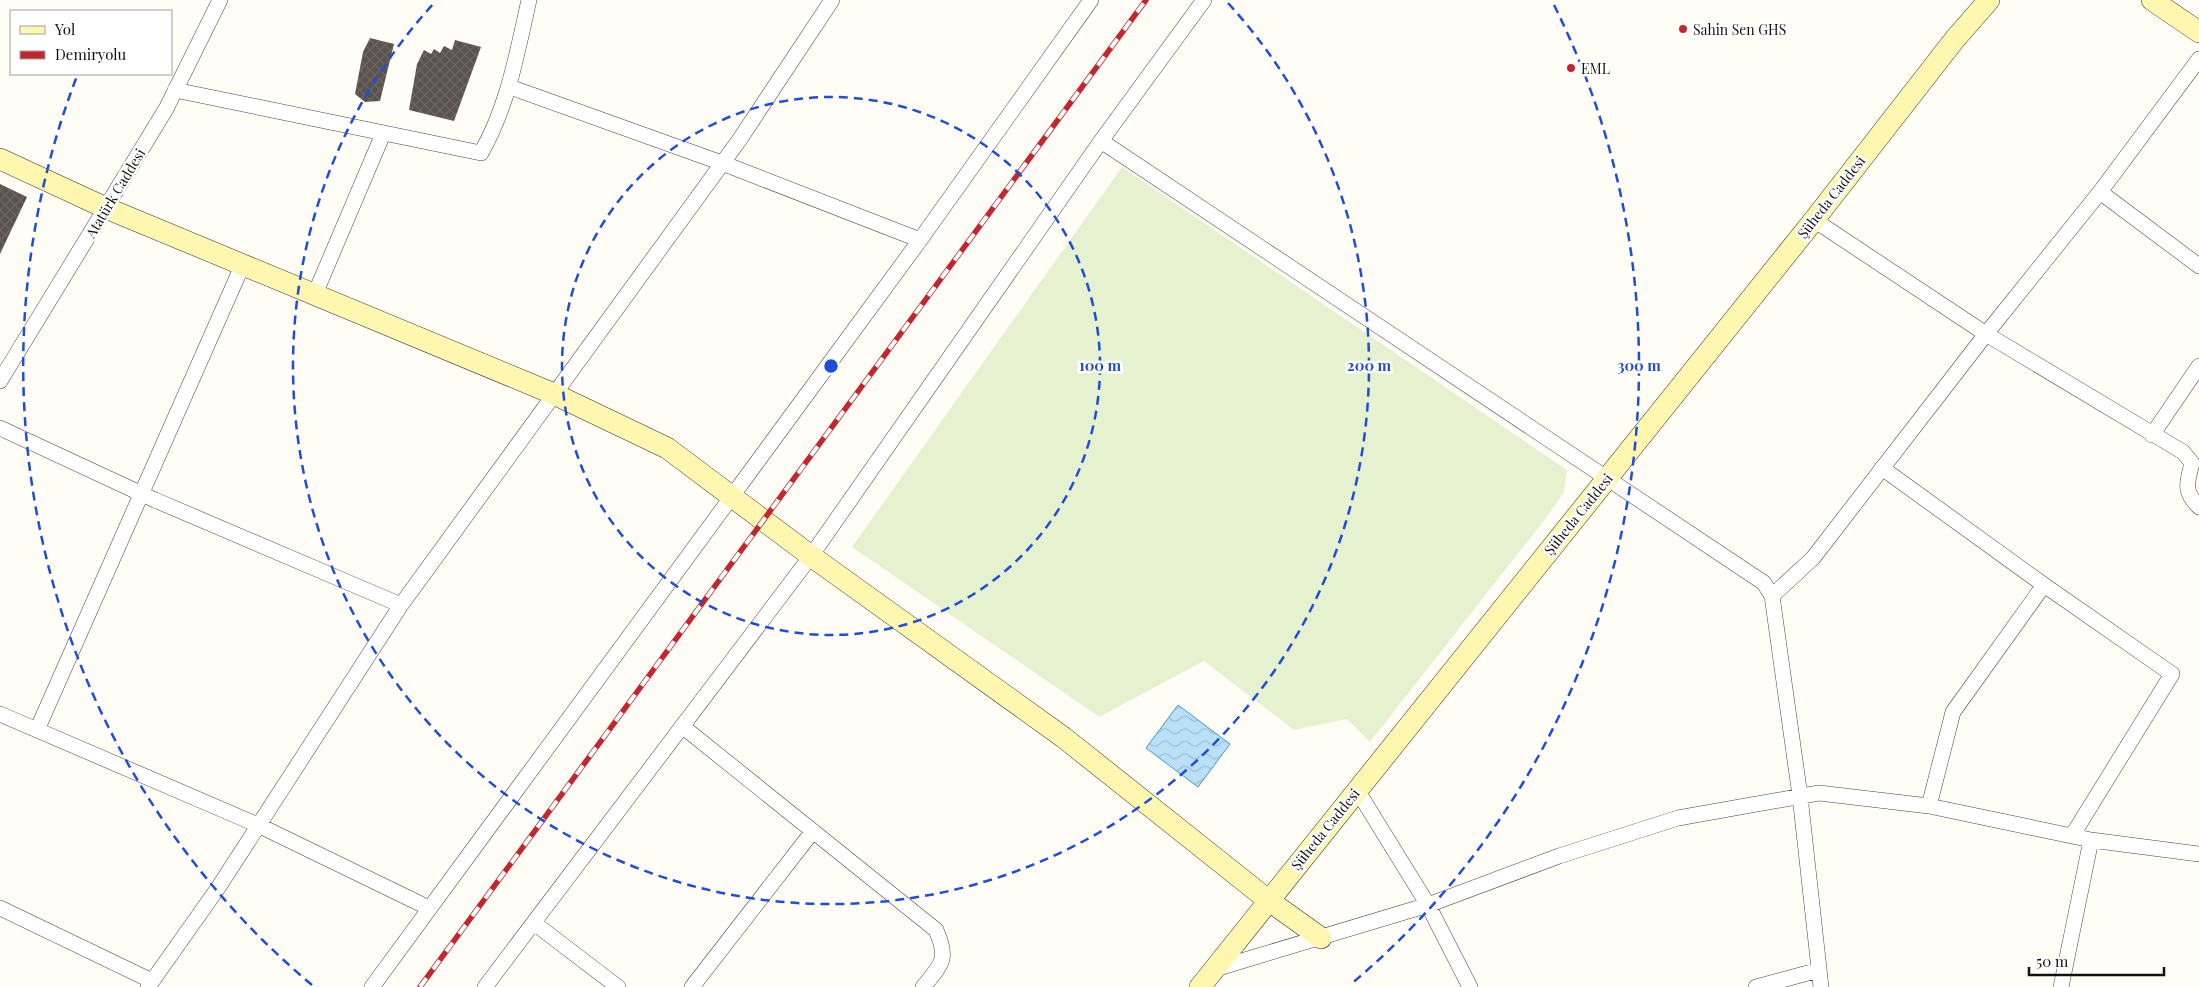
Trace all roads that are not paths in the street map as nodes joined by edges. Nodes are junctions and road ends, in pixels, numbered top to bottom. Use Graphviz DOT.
graph roads {
  1 [pos="220,0"];
  2 [pos="529,0"];
  3 [pos="832,0"];
  4 [pos="1091,0"];
  5 [pos="1204,0"];
  6 [pos="1979,0"];
  7 [pos="1989,0"];
  8 [pos="2152,0"];
  9 [pos="2199,32"];
  10 [pos="1955,38"];
  11 [pos="2199,59"];
  12 [pos="510,87"];
  13 [pos="175,90"];
  14 [pos="384,134"];
  15 [pos="1101,142"];
  16 [pos="0,159"];
  17 [pos="722,163"];
  18 [pos="2100,192"];
  19 [pos="106,208"];
  20 [pos="1814,220"];
  21 [pos="920,240"];
  22 [pos="243,264"];
  23 [pos="2199,266"];
  24 [pos="315,294"];
  25 [pos="1986,334"];
  26 [pos="2199,366"];
  27 [pos="0,381"];
  28 [pos="554,394"];
  29 [pos="0,428"];
  30 [pos="2152,435"];
  31 [pos="1882,468"];
  32 [pos="1606,479"];
  33 [pos="140,493"];
  34 [pos="733,496"];
  35 [pos="2199,507"];
  36 [pos="811,556"];
  37 [pos="2044,585"];
  38 [pos="1772,596"];
  39 [pos="401,604"];
  40 [pos="0,714"];
  41 [pos="682,726"];
  42 [pos="37,730"];
  43 [pos="1356,790"];
  44 [pos="1800,796"];
  45 [pos="1928,806"];
  46 [pos="258,825"];
  47 [pos="813,831"];
  48 [pos="2072,836"];
  49 [pos="2091,840"];
  50 [pos="2199,854"];
  51 [pos="1268,900"];
  52 [pos="1428,905"];
  53 [pos="0,908"];
  54 [pos="429,908"];
  55 [pos="534,923"];
  56 [pos="1321,938"];
  57 [pos="1215,969"];
  58 [pos="1819,970"];
  59 [pos="150,984"];
  60 [pos="372,987"];
  61 [pos="485,987"];
  62 [pos="618,987"];
  63 [pos="692,987"];
  64 [pos="923,987"];
  65 [pos="1200,987"];
  66 [pos="1470,987"];
  67 [pos="1756,987"];
  68 [pos="1821,987"];
  69 [pos="2061,987"];
  1 -- 13 [label="street, Atatürk Caddesi"];
  2 -- 12 [label="street"];
  3 -- 17 [label="street"];
  4 -- 21 [label="street"];
  5 -- 15 [label="street"];
  6 -- 10 [label="street"];
  7 -- 10 [label="street"];
  8 -- 9 [label="street"];
  10 -- 20 [label="street, Şüheda Caddesi"];
  11 -- 18 [label="street"];
  12 -- 14 [label="street"];
  12 -- 17 [label="street"];
  13 -- 14 [label="street"];
  13 -- 19 [label="street, Atatürk Caddesi"];
  14 -- 24 [label="street"];
  15 -- 32 [label="street"];
  15 -- 36 [label="street"];
  16 -- 19 [label="street"];
  17 -- 21 [label="street"];
  17 -- 28 [label="street"];
  18 -- 23 [label="street"];
  18 -- 25 [label="street"];
  19 -- 22 [label="street"];
  19 -- 27 [label="street, Atatürk Caddesi"];
  20 -- 25 [label="street"];
  20 -- 32 [label="street, Şüheda Caddesi"];
  21 -- 34 [label="street"];
  22 -- 24 [label="street"];
  22 -- 33 [label="street"];
  24 -- 28 [label="street"];
  25 -- 30 [label="street"];
  25 -- 31 [label="street"];
  26 -- 30 [label="street"];
  28 -- 34 [label="street"];
  28 -- 39 [label="street"];
  29 -- 33 [label="street"];
  30 -- 35 [label="street"];
  31 -- 37 [label="street"];
  31 -- 38 [label="street"];
  32 -- 38 [label="street"];
  32 -- 43 [label="street, Şüheda Caddesi"];
  33 -- 39 [label="street"];
  33 -- 42 [label="street"];
  34 -- 36 [label="street"];
  34 -- 54 [label="street"];
  36 -- 41 [label="street"];
  36 -- 51 [label="street"];
  37 -- 45 [label="street"];
  37 -- 48 [label="street"];
  38 -- 44 [label="street"];
  39 -- 46 [label="street"];
  40 -- 42 [label="street"];
  41 -- 47 [label="street"];
  41 -- 55 [label="street"];
  42 -- 46 [label="street"];
  43 -- 51 [label="street, Şüheda Caddesi"];
  43 -- 52 [label="street"];
  44 -- 45 [label="street"];
  44 -- 52 [label="street"];
  44 -- 58 [label="street"];
  45 -- 48 [label="street"];
  46 -- 54 [label="street"];
  46 -- 59 [label="street"];
  47 -- 63 [label="street"];
  47 -- 64 [label="street"];
  48 -- 49 [label="street"];
  49 -- 50 [label="street"];
  49 -- 69 [label="street"];
  51 -- 56 [label="street"];
  51 -- 57 [label="street, Şüheda Caddesi"];
  52 -- 56 [label="street"];
  52 -- 66 [label="street"];
  53 -- 59 [label="street"];
  54 -- 60 [label="street"];
  55 -- 61 [label="street"];
  55 -- 62 [label="street"];
  56 -- 57 [label="street"];
  57 -- 65 [label="street, Şüheda Caddesi"];
  58 -- 67 [label="street"];
  58 -- 68 [label="street"];
}
